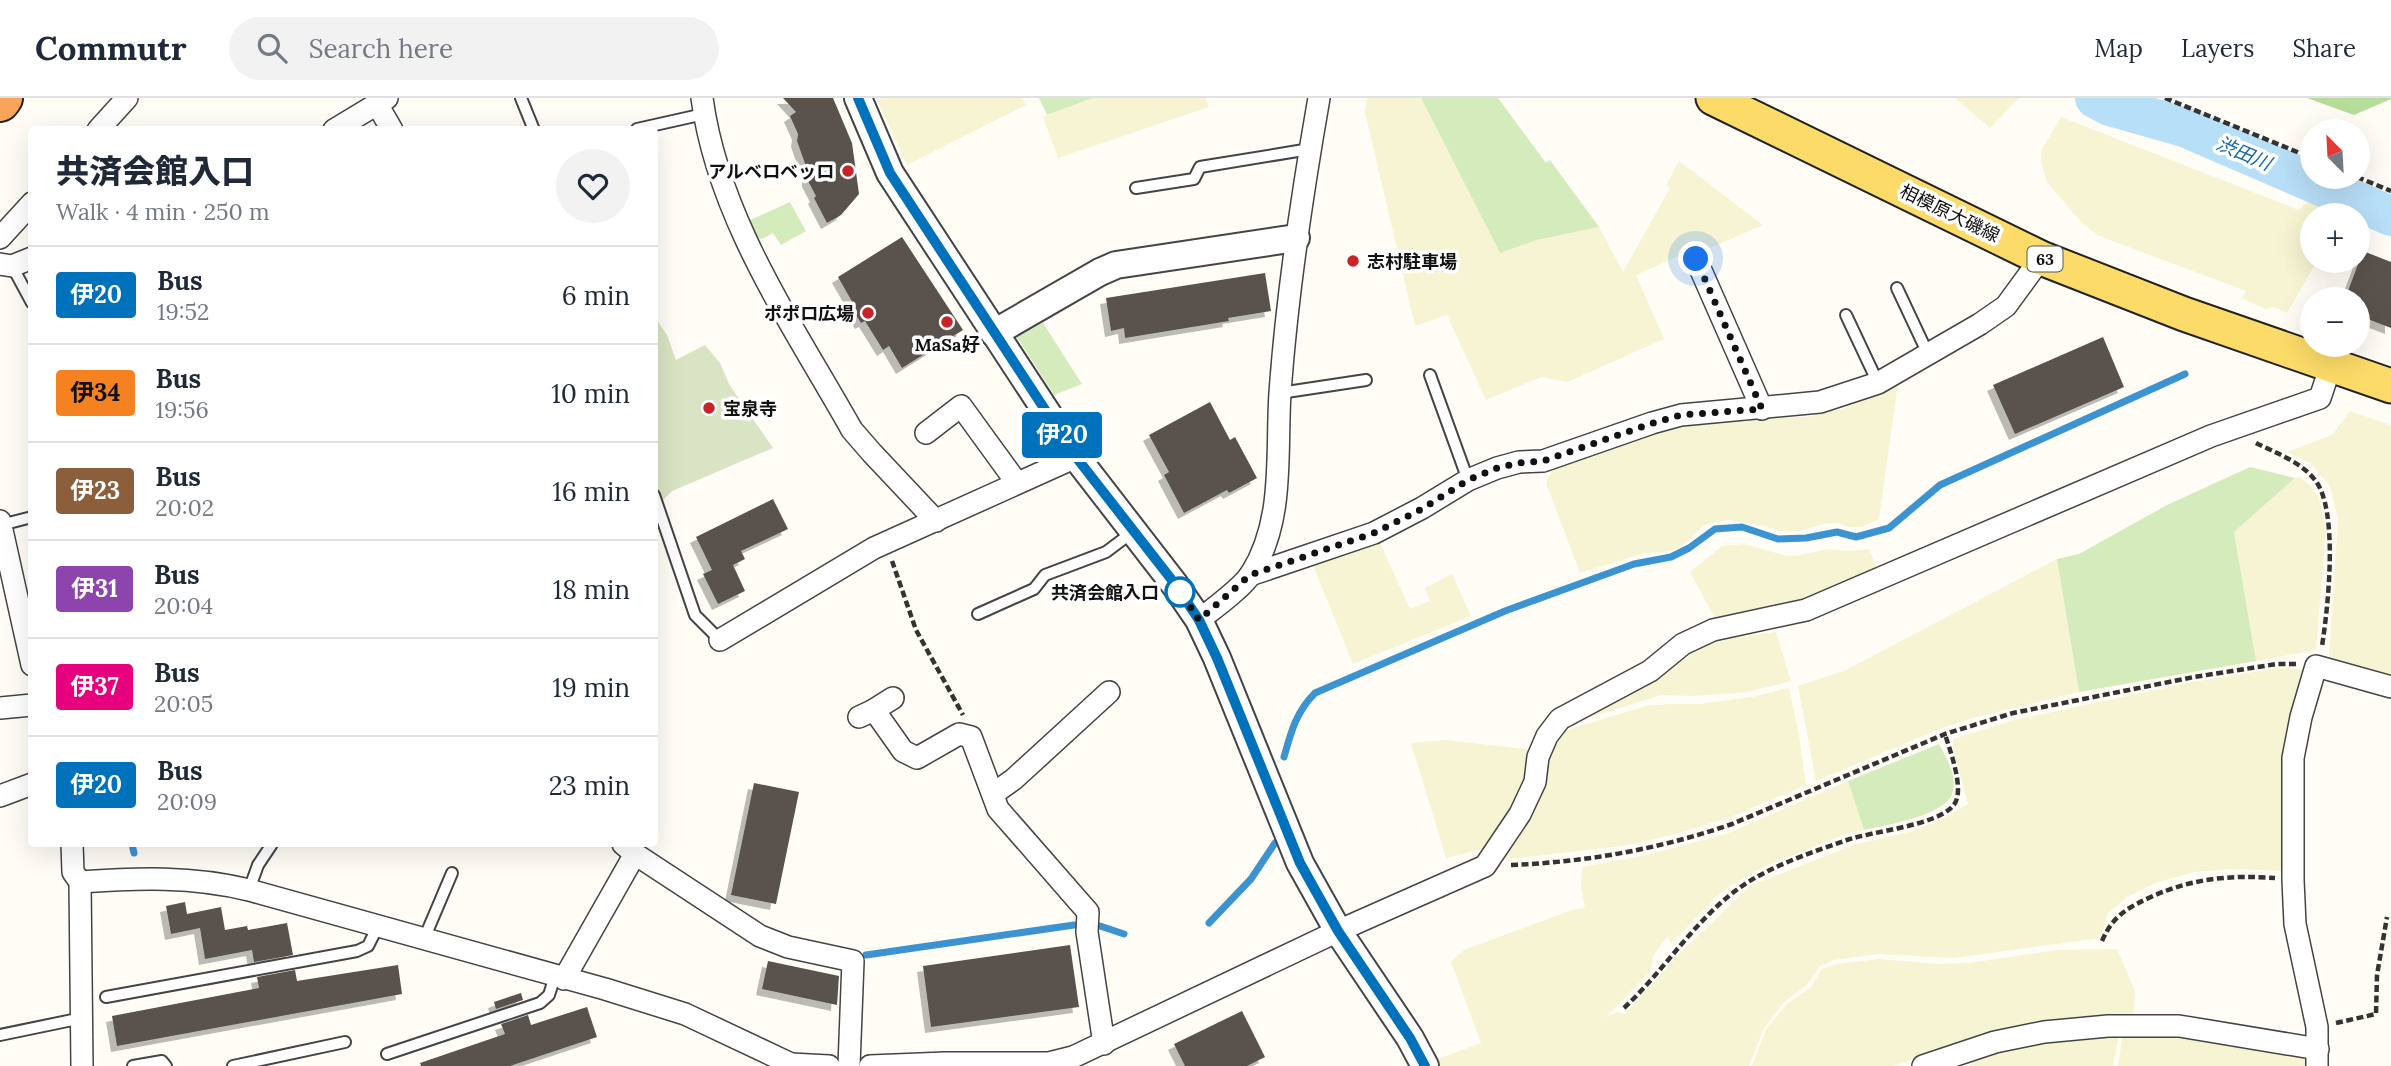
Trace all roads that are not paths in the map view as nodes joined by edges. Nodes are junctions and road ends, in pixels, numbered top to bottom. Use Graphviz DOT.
graph roads {
  1 [pos="127,98"];
  2 [pos="521,98"];
  3 [pos="858,98"];
  4 [pos="1319,98"];
  5 [pos="1713,98"];
  6 [pos="382,101"];
  7 [pos="703,106"];
  8 [pos="102,126"];
  9 [pos="341,126"];
  10 [pos="391,126"];
  11 [pos="532,126"];
  12 [pos="646,126"];
  13 [pos="1310,149"];
  14 [pos="1136,188"];
  15 [pos="28,207"];
  16 [pos="0,238"];
  17 [pos="1296,238"];
  18 [pos="2041,258"];
  19 [pos="1696,259"];
  20 [pos="15,263"];
  21 [pos="1897,288"];
  22 [pos="28,294"];
  23 [pos="1846,315"];
  24 [pos="994,333"];
  25 [pos="1927,354"];
  26 [pos="2331,365"];
  27 [pos="1430,375"];
  28 [pos="1366,380"];
  29 [pos="1878,383"];
  30 [pos="2391,386"];
  31 [pos="1280,393"];
  32 [pos="1762,409"];
  33 [pos="926,433"];
  34 [pos="1076,457"];
  35 [pos="1468,480"];
  36 [pos="1017,483"];
  37 [pos="658,507"];
  38 [pos="28,518"];
  39 [pos="936,521"];
  40 [pos="1,523"];
  41 [pos="1135,531"];
  42 [pos="1250,575"];
  43 [pos="26,608"];
  44 [pos="978,614"];
  45 [pos="1199,620"];
  46 [pos="28,627"];
  47 [pos="720,640"];
  48 [pos="2391,687"];
  49 [pos="1109,692"];
  50 [pos="893,698"];
  51 [pos="28,705"];
  52 [pos="0,708"];
  53 [pos="28,786"];
  54 [pos="993,794"];
  55 [pos="0,796"];
  56 [pos="72,847"];
  57 [pos="270,847"];
  58 [pos="629,849"];
  59 [pos="452,873"];
  60 [pos="80,882"];
  61 [pos="249,890"];
  62 [pos="378,926"];
  63 [pos="1338,931"];
  64 [pos="424,939"];
  65 [pos="560,978"];
  66 [pos="106,997"];
  67 [pos="82,1018"];
  68 [pos="0,1035"];
  69 [pos="345,1042"];
  70 [pos="1104,1044"];
  71 [pos="387,1054"];
  72 [pos="2317,1058"];
  73 [pos="946,1064"];
  74 [pos="788,1065"];
  75 [pos="1049,1065"];
  76 [pos="82,1066"];
  77 [pos="132,1066"];
  78 [pos="166,1066"];
  79 [pos="233,1066"];
  80 [pos="830,1066"];
  81 [pos="849,1066"];
  82 [pos="870,1066"];
  83 [pos="1425,1066"];
  84 [pos="1923,1066"];
  1 -- 8 [label="street"];
  2 -- 11 [label="lane"];
  3 -- 24 [label="street"];
  4 -- 13 [label="street"];
  5 -- 18 [label="main road, 相模原大磯線 / 63"];
  6 -- 9 [label="street"];
  6 -- 10 [label="street"];
  7 -- 12 [label="lane"];
  7 -- 39 [label="street"];
  13 -- 14 [label="lane"];
  13 -- 17 [label="street"];
  15 -- 16 [label="street"];
  17 -- 24 [label="street"];
  17 -- 31 [label="street"];
  18 -- 25 [label="street"];
  18 -- 26 [label="main road, 相模原大磯線 / 63"];
  19 -- 32 [label="street"];
  20 -- 22 [label="lane"];
  21 -- 25 [label="lane"];
  23 -- 29 [label="lane"];
  24 -- 34 [label="street"];
  25 -- 29 [label="street"];
  26 -- 30 [label="main road, 相模原大磯線 / 63"];
  26 -- 63 [label="street"];
  27 -- 35 [label="lane"];
  28 -- 31 [label="lane"];
  29 -- 32 [label="street"];
  31 -- 42 [label="street"];
  32 -- 35 [label="street"];
  33 -- 36 [label="street"];
  34 -- 36 [label="street"];
  34 -- 41 [label="street"];
  35 -- 42 [label="street"];
  36 -- 39 [label="street"];
  37 -- 47 [label="lane"];
  38 -- 40 [label="lane"];
  39 -- 47 [label="street"];
  40 -- 43 [label="street"];
  41 -- 44 [label="lane"];
  41 -- 45 [label="street"];
  42 -- 45 [label="street"];
  43 -- 46 [label="street"];
  45 -- 63 [label="street"];
  48 -- 72 [label="street"];
  49 -- 54 [label="street"];
  50 -- 54 [label="street"];
  51 -- 52 [label="street"];
  53 -- 55 [label="street"];
  54 -- 70 [label="street"];
  56 -- 60 [label="street"];
  57 -- 61 [label="lane"];
  58 -- 65 [label="street"];
  58 -- 81 [label="street"];
  59 -- 64 [label="lane"];
  60 -- 61 [label="street"];
  60 -- 67 [label="street"];
  61 -- 62 [label="street"];
  62 -- 64 [label="street"];
  62 -- 66 [label="lane"];
  63 -- 70 [label="street"];
  63 -- 83 [label="street"];
  64 -- 65 [label="street"];
  65 -- 71 [label="lane"];
  65 -- 74 [label="street"];
  67 -- 68 [label="lane"];
  67 -- 76 [label="street"];
  69 -- 79 [label="lane"];
  70 -- 75 [label="street"];
  72 -- 84 [label="street"];
  73 -- 75 [label="street"];
  73 -- 82 [label="street"];
  74 -- 80 [label="street"];
  77 -- 78 [label="lane"];
}
